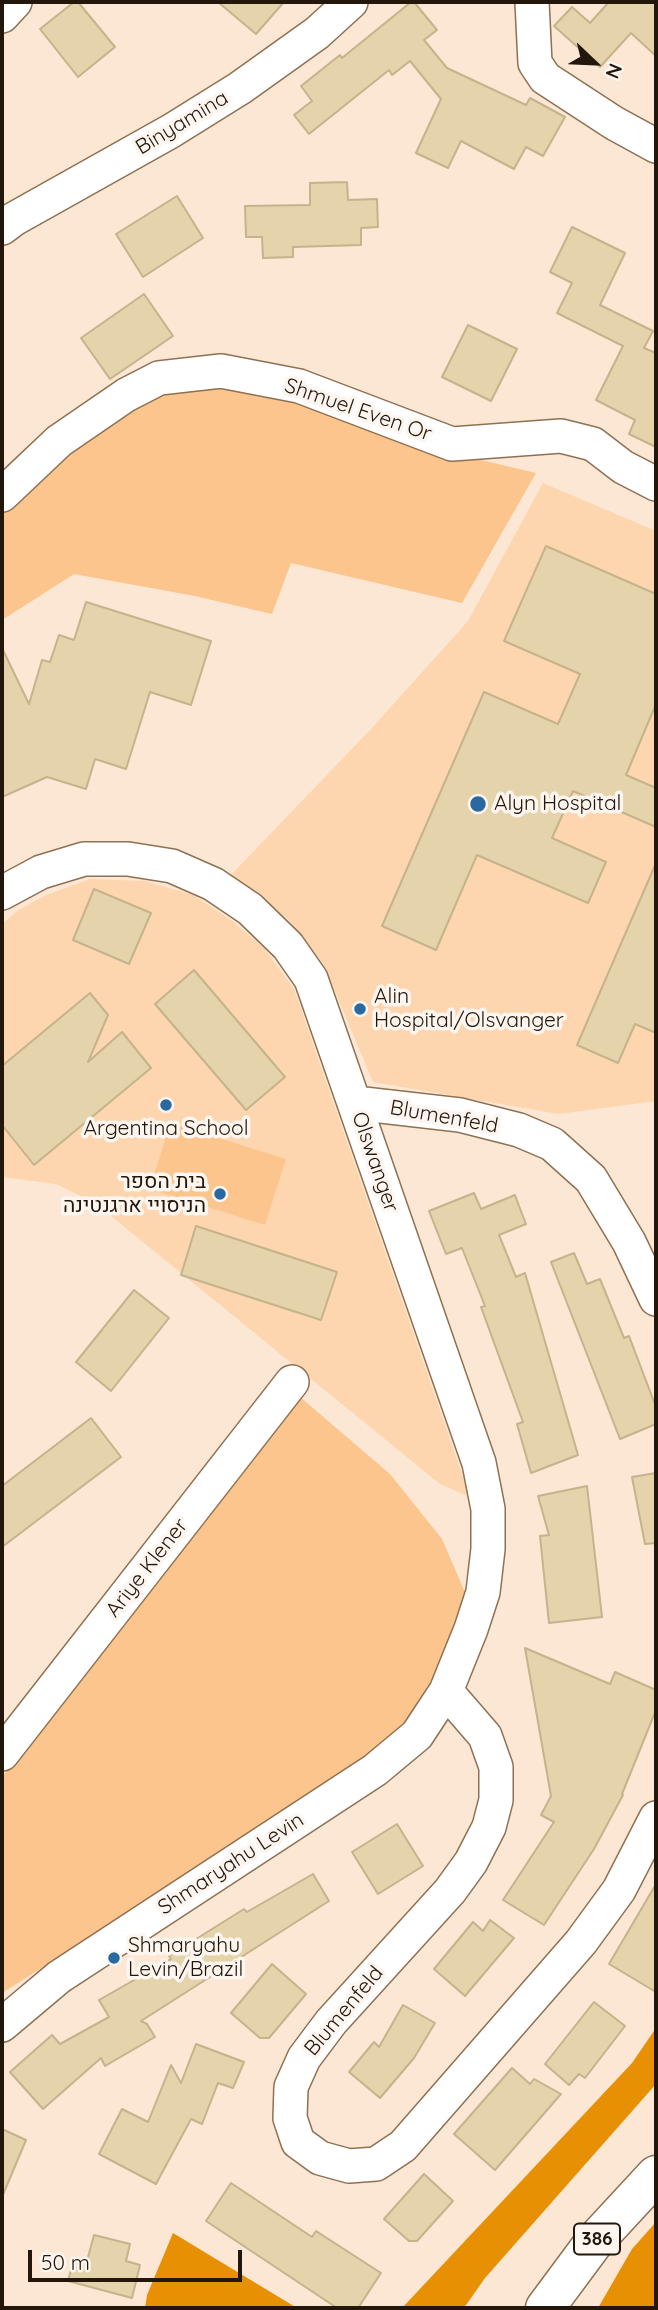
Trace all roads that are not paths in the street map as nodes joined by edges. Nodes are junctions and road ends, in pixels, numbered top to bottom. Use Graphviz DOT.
graph roads {
  1 [pos="15,2"];
  2 [pos="351,2"];
  3 [pos="532,2"];
  4 [pos="2,16"];
  5 [pos="656,146"];
  6 [pos="2,228"];
  7 [pos="656,484"];
  8 [pos="2,495"];
  9 [pos="2,893"];
  10 [pos="355,1103"];
  11 [pos="656,1299"];
  12 [pos="292,1382"];
  13 [pos="446,1691"];
  14 [pos="2,1754"];
  15 [pos="656,1818"];
  16 [pos="2,2025"];
  17 [pos="656,2175"];
  18 [pos="545,2308"];
  1 -- 4 [label="street"];
  2 -- 6 [label="street, Binyamina"];
  3 -- 5 [label="street"];
  7 -- 8 [label="street, Shmuel Even Or"];
  9 -- 10 [label="street, Olswanger"];
  10 -- 11 [label="street, Blumenfeld"];
  10 -- 13 [label="street, Olswanger"];
  12 -- 14 [label="street, Ariye Klener"];
  13 -- 15 [label="street, Blumenfeld"];
  13 -- 16 [label="street, Shmaryahu Levin"];
  17 -- 18 [label="main road, 386"];
}
